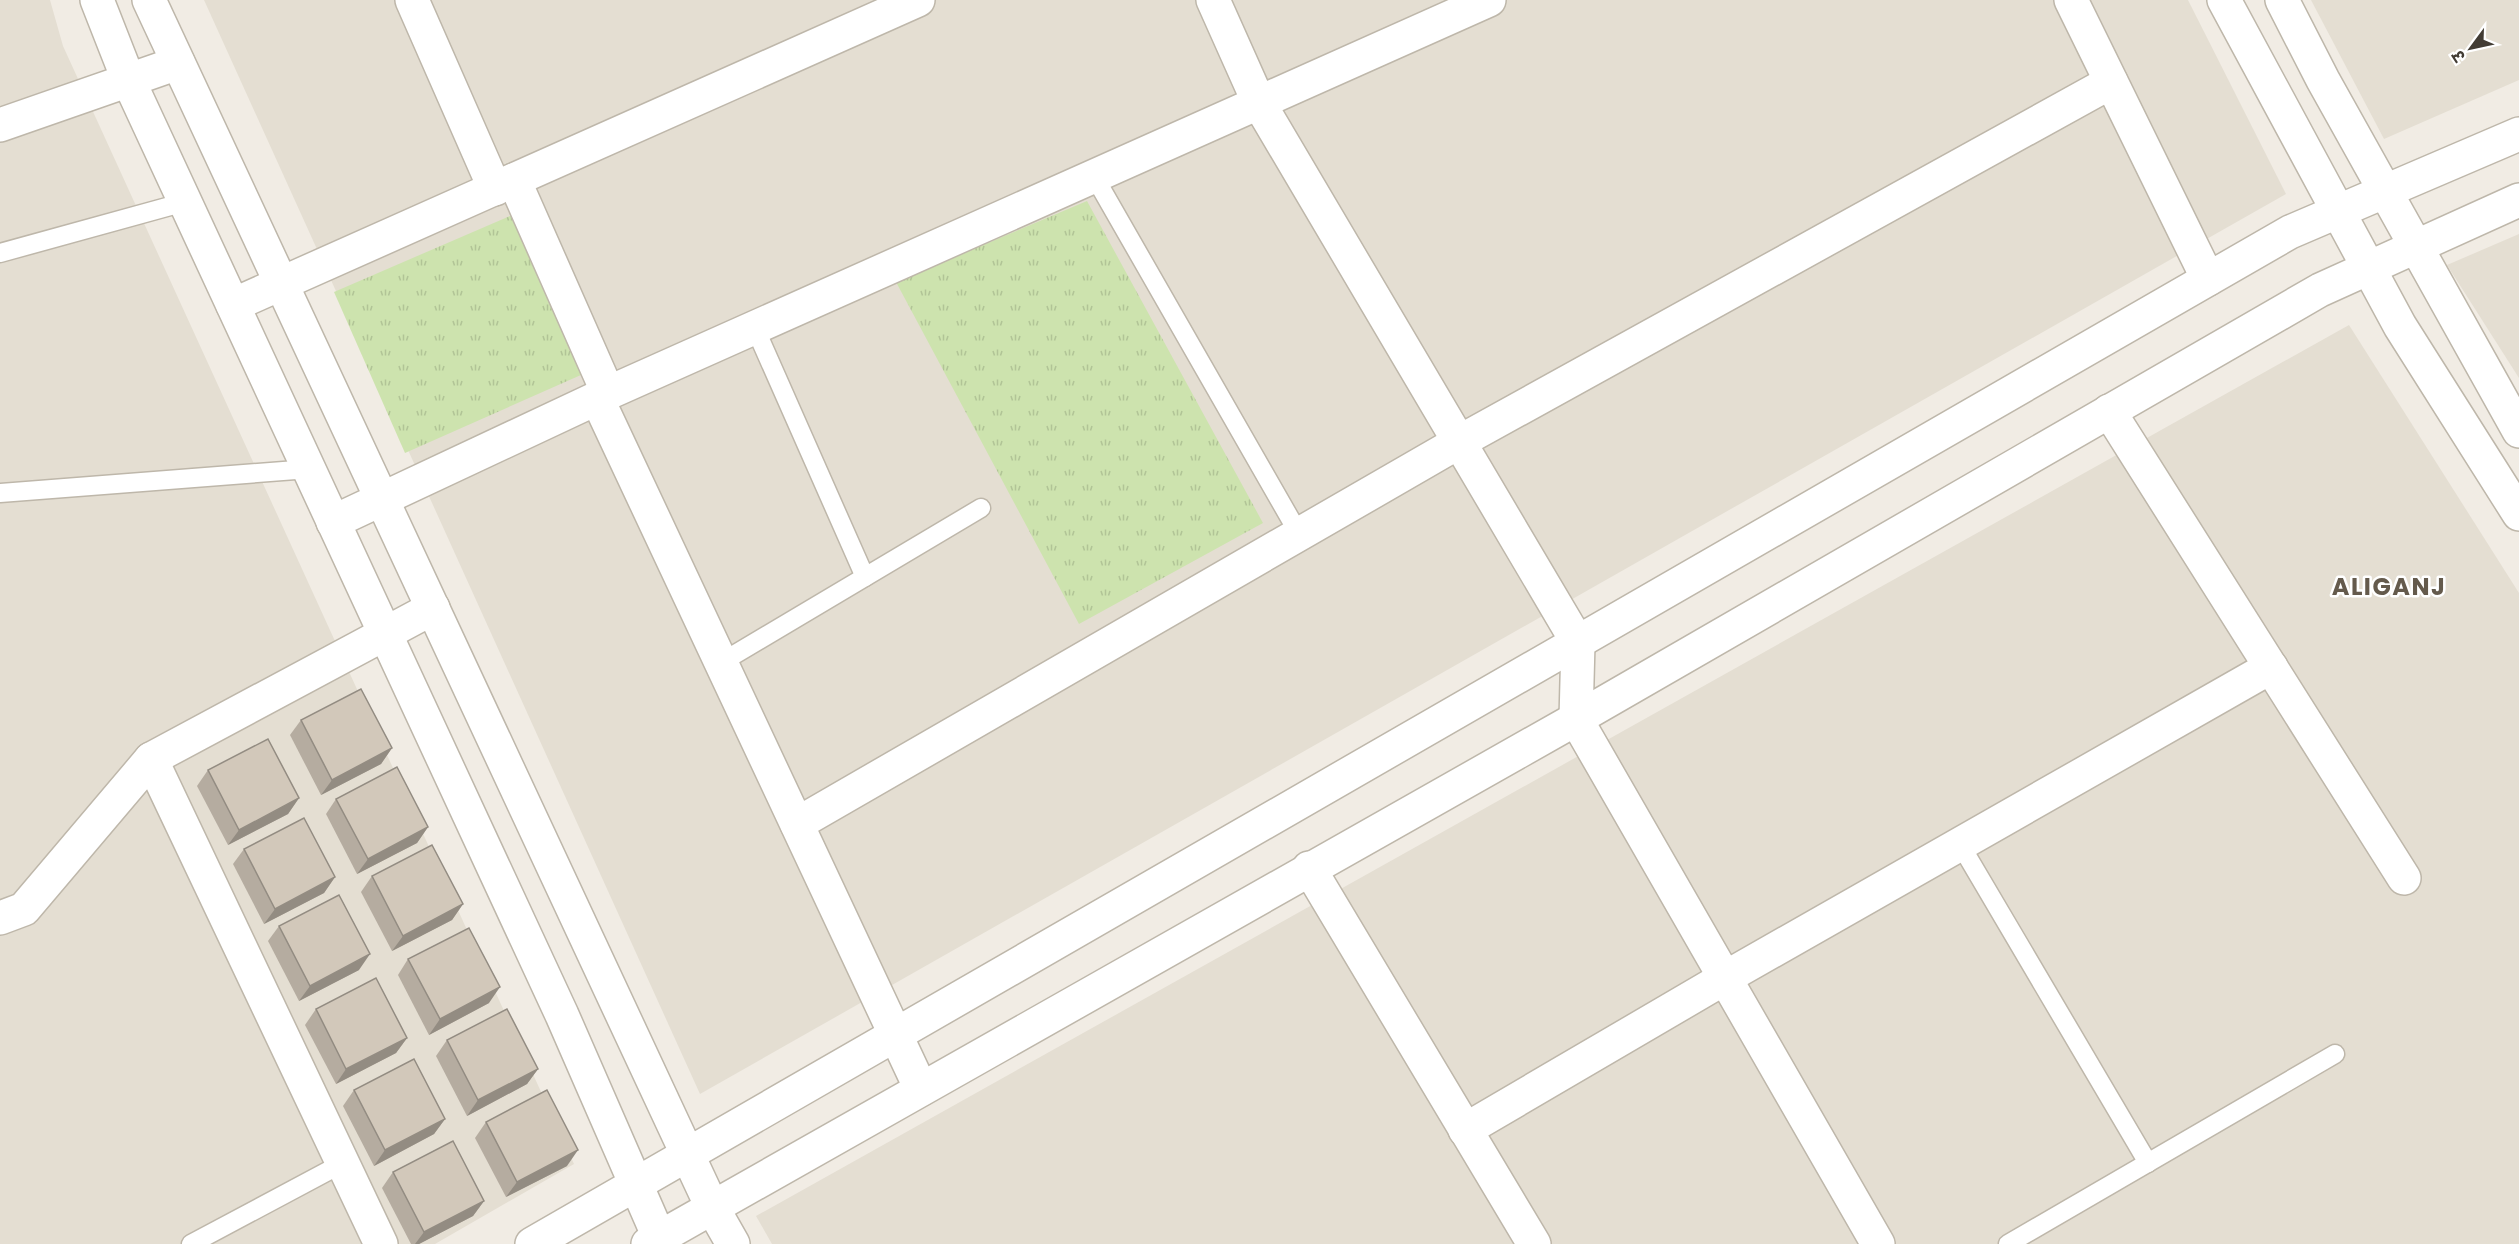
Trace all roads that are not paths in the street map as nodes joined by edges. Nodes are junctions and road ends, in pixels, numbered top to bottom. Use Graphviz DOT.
graph roads {
  1 [pos="97,0"];
  2 [pos="149,0"];
  3 [pos="412,0"];
  4 [pos="1213,0"];
  5 [pos="1489,0"];
  6 [pos="2071,0"];
  7 [pos="2224,0"];
  8 [pos="2282,0"];
  9 [pos="906,2"];
  10 [pos="178,63"];
  11 [pos="128,80"];
  12 [pos="2111,82"];
  13 [pos="1259,103"];
  14 [pos="0,125"];
  15 [pos="2519,134"];
  16 [pos="1094,176"];
  17 [pos="505,184"];
  18 [pos="2385,191"];
  19 [pos="2519,200"];
  20 [pos="185,202"];
  21 [pos="2338,211"];
  22 [pos="2416,246"];
  23 [pos="0,253"];
  24 [pos="2369,267"];
  25 [pos="2208,279"];
  26 [pos="281,284"];
  27 [pos="233,305"];
  28 [pos="755,328"];
  29 [pos="602,396"];
  30 [pos="2109,411"];
  31 [pos="2519,431"];
  32 [pos="1459,442"];
  33 [pos="309,469"];
  34 [pos="0,493"];
  35 [pos="382,499"];
  36 [pos="981,508"];
  37 [pos="2519,514"];
  38 [pos="333,522"];
  39 [pos="1299,534"];
  40 [pos="865,577"];
  41 [pos="433,608"];
  42 [pos="385,634"];
  43 [pos="1578,643"];
  44 [pos="722,662"];
  45 [pos="2271,667"];
  46 [pos="1576,719"];
  47 [pos="151,759"];
  48 [pos="797,824"];
  49 [pos="1959,844"];
  50 [pos="1309,868"];
  51 [pos="2403,878"];
  52 [pos="0,918"];
  53 [pos="1723,979"];
  54 [pos="896,1035"];
  55 [pos="2335,1054"];
  56 [pos="921,1089"];
  57 [pos="1465,1130"];
  58 [pos="688,1154"];
  59 [pos="343,1163"];
  60 [pos="2148,1163"];
  61 [pos="635,1185"];
  62 [pos="712,1207"];
  63 [pos="656,1242"];
  64 [pos="1528,1242"];
  65 [pos="192,1244"];
  66 [pos="381,1244"];
  67 [pos="532,1244"];
  68 [pos="733,1244"];
  69 [pos="1878,1244"];
  70 [pos="2008,1244"];
  1 -- 11 [label="street"];
  2 -- 10 [label="street"];
  3 -- 17 [label="street"];
  4 -- 13 [label="street"];
  5 -- 13 [label="street"];
  6 -- 12 [label="street"];
  7 -- 21 [label="street"];
  8 -- 18 [label="street"];
  9 -- 17 [label="street"];
  10 -- 11 [label="street"];
  10 -- 26 [label="street"];
  11 -- 14 [label="street"];
  11 -- 20 [label="street"];
  12 -- 25 [label="street"];
  12 -- 32 [label="street"];
  13 -- 16 [label="street"];
  13 -- 32 [label="street"];
  15 -- 18 [label="street"];
  16 -- 28 [label="street"];
  16 -- 39 [label="lane"];
  17 -- 26 [label="street"];
  17 -- 29 [label="street"];
  18 -- 21 [label="street"];
  18 -- 22 [label="street"];
  19 -- 22 [label="street"];
  20 -- 23 [label="lane"];
  20 -- 27 [label="street"];
  21 -- 24 [label="street"];
  21 -- 25 [label="street"];
  22 -- 24 [label="street"];
  22 -- 31 [label="street"];
  24 -- 30 [label="street"];
  24 -- 37 [label="street"];
  25 -- 43 [label="street"];
  26 -- 27 [label="street"];
  26 -- 35 [label="street"];
  27 -- 33 [label="street"];
  28 -- 29 [label="street"];
  28 -- 40 [label="lane"];
  29 -- 35 [label="street"];
  29 -- 44 [label="street"];
  30 -- 45 [label="street"];
  30 -- 46 [label="street"];
  32 -- 39 [label="street"];
  32 -- 43 [label="street"];
  33 -- 34 [label="lane"];
  33 -- 38 [label="street"];
  35 -- 38 [label="street"];
  35 -- 41 [label="street"];
  36 -- 40 [label="lane"];
  38 -- 42 [label="street"];
  39 -- 48 [label="street"];
  40 -- 44 [label="lane"];
  41 -- 42 [label="street"];
  41 -- 58 [label="street"];
  42 -- 47 [label="street"];
  42 -- 61 [label="street"];
  43 -- 46 [label="street"];
  43 -- 54 [label="street"];
  44 -- 48 [label="street"];
  45 -- 49 [label="street"];
  45 -- 51 [label="street"];
  46 -- 50 [label="street"];
  46 -- 53 [label="street"];
  47 -- 52 [label="street"];
  47 -- 59 [label="street"];
  48 -- 54 [label="street"];
  49 -- 53 [label="street"];
  49 -- 60 [label="lane"];
  50 -- 56 [label="street"];
  50 -- 57 [label="street"];
  53 -- 57 [label="street"];
  53 -- 69 [label="street"];
  54 -- 56 [label="street"];
  54 -- 58 [label="street"];
  55 -- 60 [label="lane"];
  56 -- 62 [label="street"];
  57 -- 64 [label="street"];
  58 -- 61 [label="street"];
  58 -- 62 [label="street"];
  59 -- 65 [label="lane"];
  59 -- 66 [label="street"];
  60 -- 70 [label="lane"];
  61 -- 63 [label="street"];
  61 -- 67 [label="street"];
  62 -- 63 [label="street"];
  62 -- 68 [label="street"];
}
